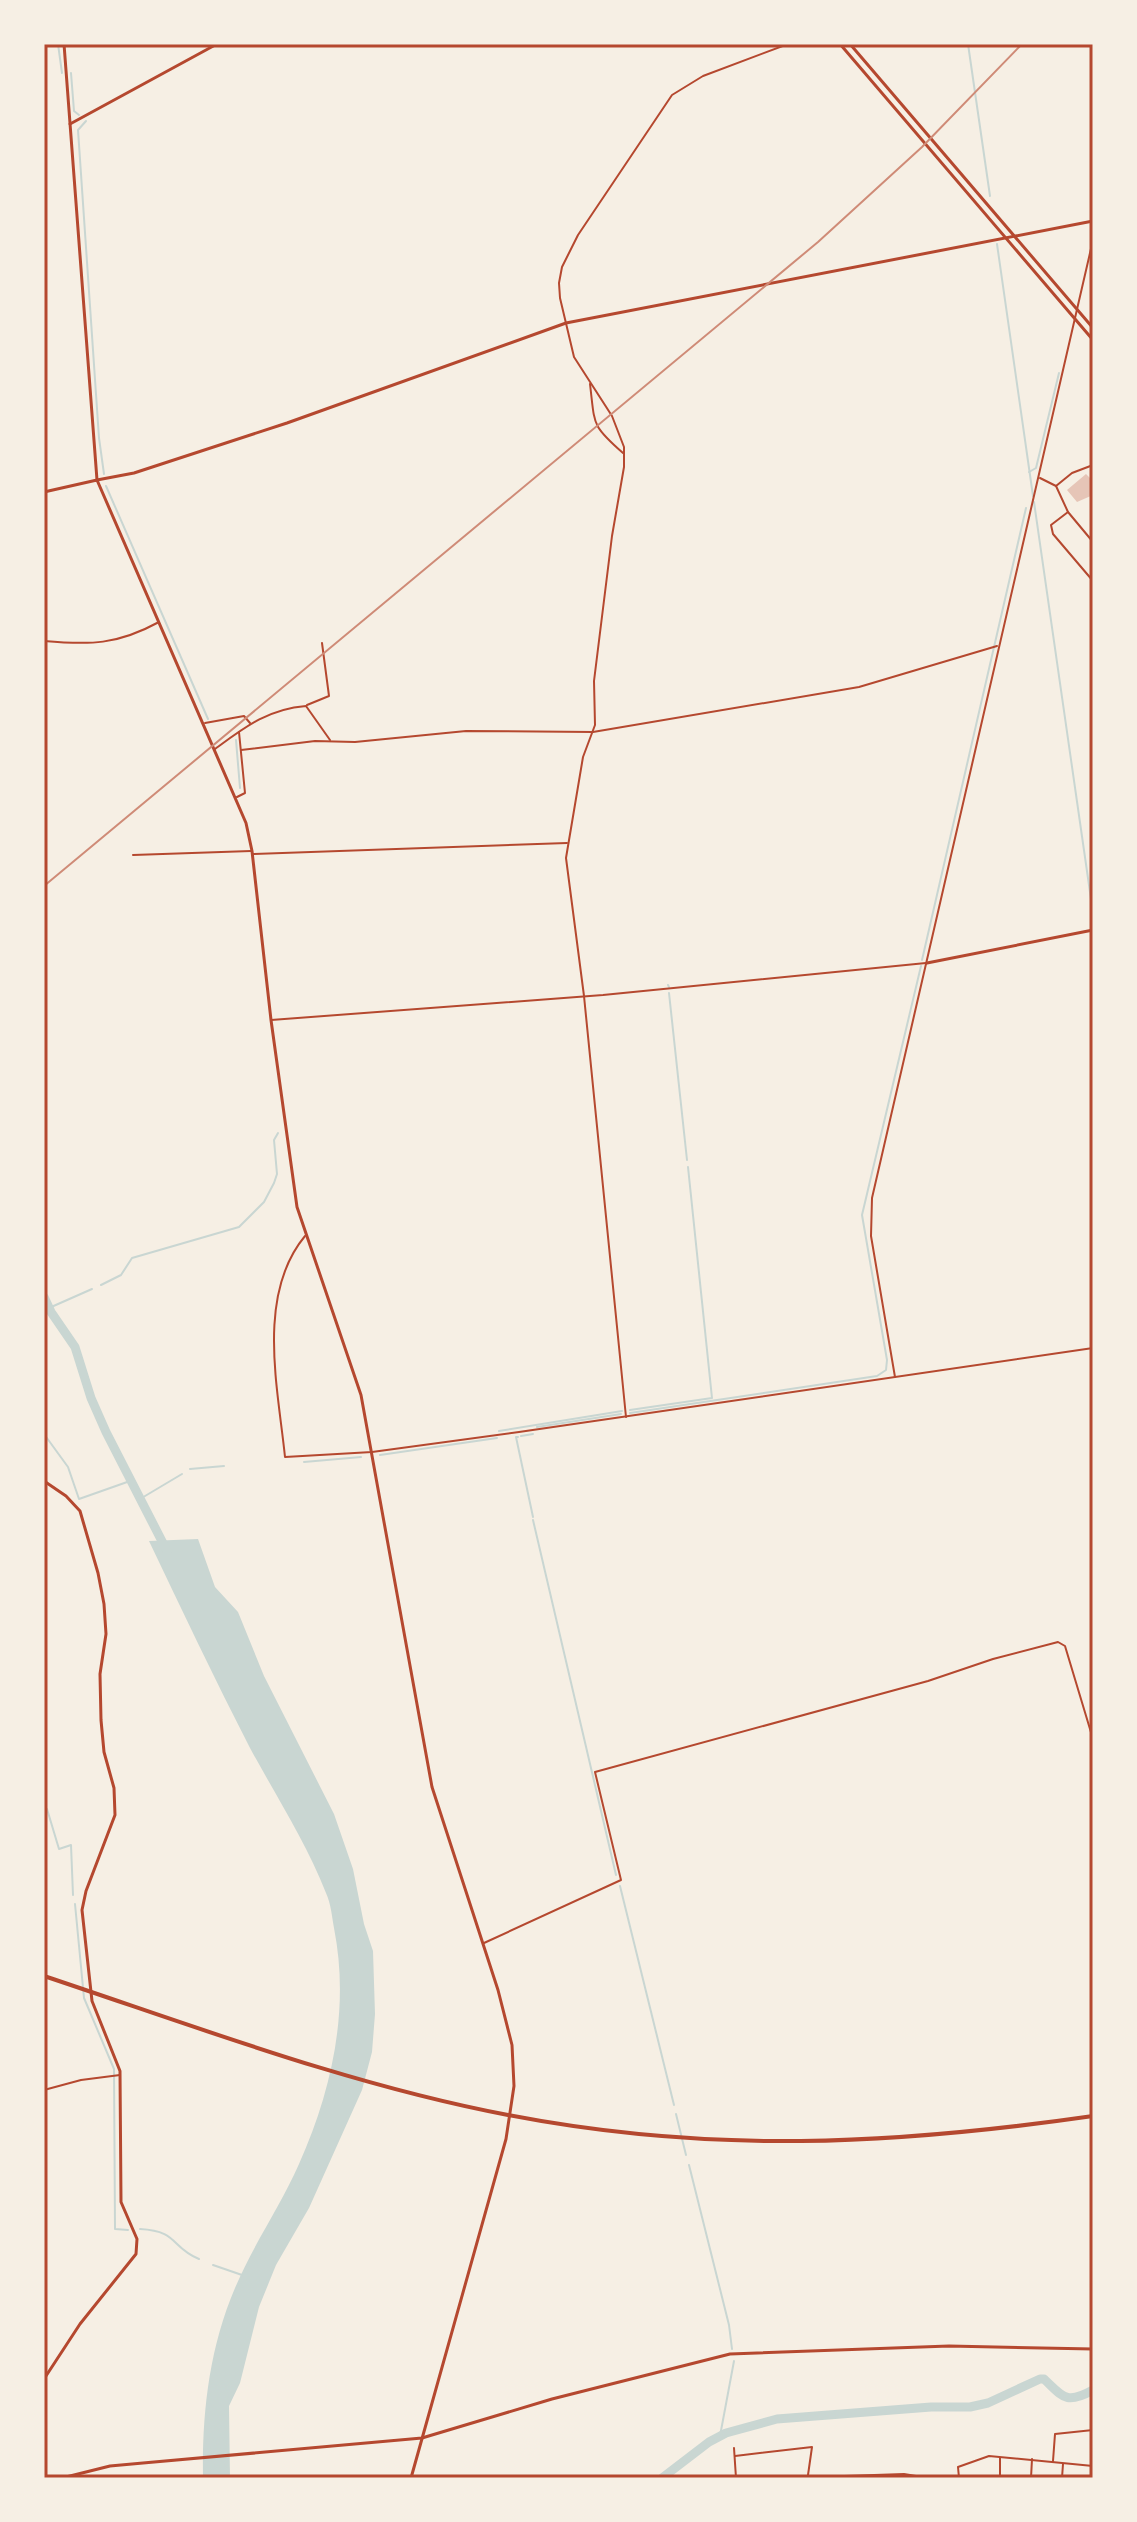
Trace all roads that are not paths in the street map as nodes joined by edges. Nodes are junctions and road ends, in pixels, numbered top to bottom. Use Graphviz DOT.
graph roads {
  1 [pos="64,44"];
  2 [pos="217,44"];
  3 [pos="788,44"];
  4 [pos="840,44"];
  5 [pos="850,44"];
  6 [pos="70,124"];
  7 [pos="1093,221"];
  8 [pos="1015,236"];
  9 [pos="1006,238"];
  10 [pos="1093,240"];
  11 [pos="1078,310"];
  12 [pos="1076,320"];
  13 [pos="566,323"];
  14 [pos="1093,328"];
  15 [pos="1093,340"];
  16 [pos="590,382"];
  17 [pos="624,454"];
  18 [pos="1093,465"];
  19 [pos="1039,477"];
  20 [pos="97,480"];
  21 [pos="1056,486"];
  22 [pos="44,492"];
  23 [pos="1068,512"];
  24 [pos="1093,542"];
  25 [pos="1093,581"];
  26 [pos="160,622"];
  27 [pos="44,641"];
  28 [pos="322,643"];
  29 [pos="996,646"];
  30 [pos="306,706"];
  31 [pos="250,723"];
  32 [pos="204,724"];
  33 [pos="239,731"];
  34 [pos="593,732"];
  35 [pos="330,741"];
  36 [pos="215,749"];
  37 [pos="241,750"];
  38 [pos="237,797"];
  39 [pos="568,843"];
  40 [pos="252,852"];
  41 [pos="133,855"];
  42 [pos="1091,930"];
  43 [pos="927,963"];
  44 [pos="584,996"];
  45 [pos="271,1020"];
  46 [pos="305,1236"];
  47 [pos="1093,1348"];
  48 [pos="895,1377"];
  49 [pos="626,1417"];
  50 [pos="372,1452"];
  51 [pos="44,1481"];
  52 [pos="1093,1739"];
  53 [pos="483,1943"];
  54 [pos="44,1976"];
  55 [pos="116,2075"];
  56 [pos="44,2090"];
  57 [pos="1093,2116"];
  58 [pos="1093,2349"];
  59 [pos="44,2379"];
  60 [pos="1093,2430"];
  61 [pos="422,2438"];
  62 [pos="734,2448"];
  63 [pos="735,2456"];
  64 [pos="1000,2456"];
  65 [pos="1032,2459"];
  66 [pos="1053,2462"];
  67 [pos="1063,2463"];
  68 [pos="1093,2466"];
  69 [pos="807,2477"];
  70 [pos="836,2477"];
  71 [pos="62,2478"];
  72 [pos="411,2478"];
  73 [pos="736,2478"];
  74 [pos="785,2478"];
  75 [pos="928,2478"];
  76 [pos="959,2478"];
  77 [pos="1000,2478"];
  78 [pos="1031,2478"];
  79 [pos="1062,2478"];
  1 -- 6 [label="main road"];
  2 -- 6 [label="main road"];
  3 -- 13 [label="street"];
  4 -- 9 [label="main road"];
  5 -- 8 [label="main road"];
  6 -- 20 [label="main road"];
  7 -- 8 [label="main road"];
  8 -- 9 [label="main road"];
  8 -- 11 [label="main road"];
  9 -- 12 [label="main road"];
  9 -- 13 [label="main road"];
  10 -- 11 [label="street"];
  11 -- 12 [label="street"];
  11 -- 14 [label="main road"];
  12 -- 15 [label="main road"];
  12 -- 19 [label="street"];
  13 -- 16 [label="street"];
  13 -- 20 [label="main road"];
  16 -- 17 [label="street"];
  16 -- 17 [label="street"];
  17 -- 34 [label="street"];
  18 -- 21 [label="street"];
  19 -- 21 [label="street"];
  19 -- 29 [label="street"];
  20 -- 22 [label="main road"];
  20 -- 26 [label="main road"];
  21 -- 23 [label="street"];
  23 -- 24 [label="street"];
  23 -- 25 [label="street"];
  26 -- 27 [label="street"];
  26 -- 32 [label="main road"];
  28 -- 30 [label="street"];
  29 -- 34 [label="street"];
  29 -- 43 [label="street"];
  30 -- 31 [label="street"];
  30 -- 35 [label="street"];
  31 -- 32 [label="street"];
  31 -- 33 [label="street"];
  32 -- 36 [label="main road"];
  33 -- 36 [label="street"];
  33 -- 37 [label="street"];
  34 -- 35 [label="street"];
  34 -- 39 [label="street"];
  35 -- 37 [label="street"];
  36 -- 38 [label="main road"];
  37 -- 38 [label="street"];
  38 -- 40 [label="main road"];
  39 -- 40 [label="street"];
  39 -- 44 [label="street"];
  40 -- 41 [label="street"];
  40 -- 45 [label="main road"];
  42 -- 43 [label="main road"];
  43 -- 44 [label="street"];
  43 -- 48 [label="street"];
  44 -- 45 [label="street"];
  44 -- 49 [label="street"];
  45 -- 46 [label="main road"];
  46 -- 50 [label="main road"];
  46 -- 50 [label="street"];
  47 -- 48 [label="street"];
  48 -- 49 [label="street"];
  49 -- 50 [label="street"];
  50 -- 53 [label="main road"];
  51 -- 55 [label="main road"];
  52 -- 53 [label="street"];
  53 -- 61 [label="main road"];
  54 -- 57 [label="highway"];
  55 -- 56 [label="street"];
  55 -- 59 [label="main road"];
  58 -- 61 [label="main road"];
  60 -- 66 [label="street"];
  61 -- 71 [label="main road"];
  61 -- 72 [label="main road"];
  62 -- 63 [label="street"];
  63 -- 69 [label="street"];
  63 -- 73 [label="street"];
  64 -- 65 [label="street"];
  64 -- 76 [label="street"];
  64 -- 77 [label="street"];
  65 -- 66 [label="street"];
  65 -- 78 [label="street"];
  66 -- 67 [label="street"];
  67 -- 68 [label="street"];
  67 -- 79 [label="street"];
  69 -- 70 [label="street"];
  69 -- 74 [label="street"];
  70 -- 75 [label="street"];
}
